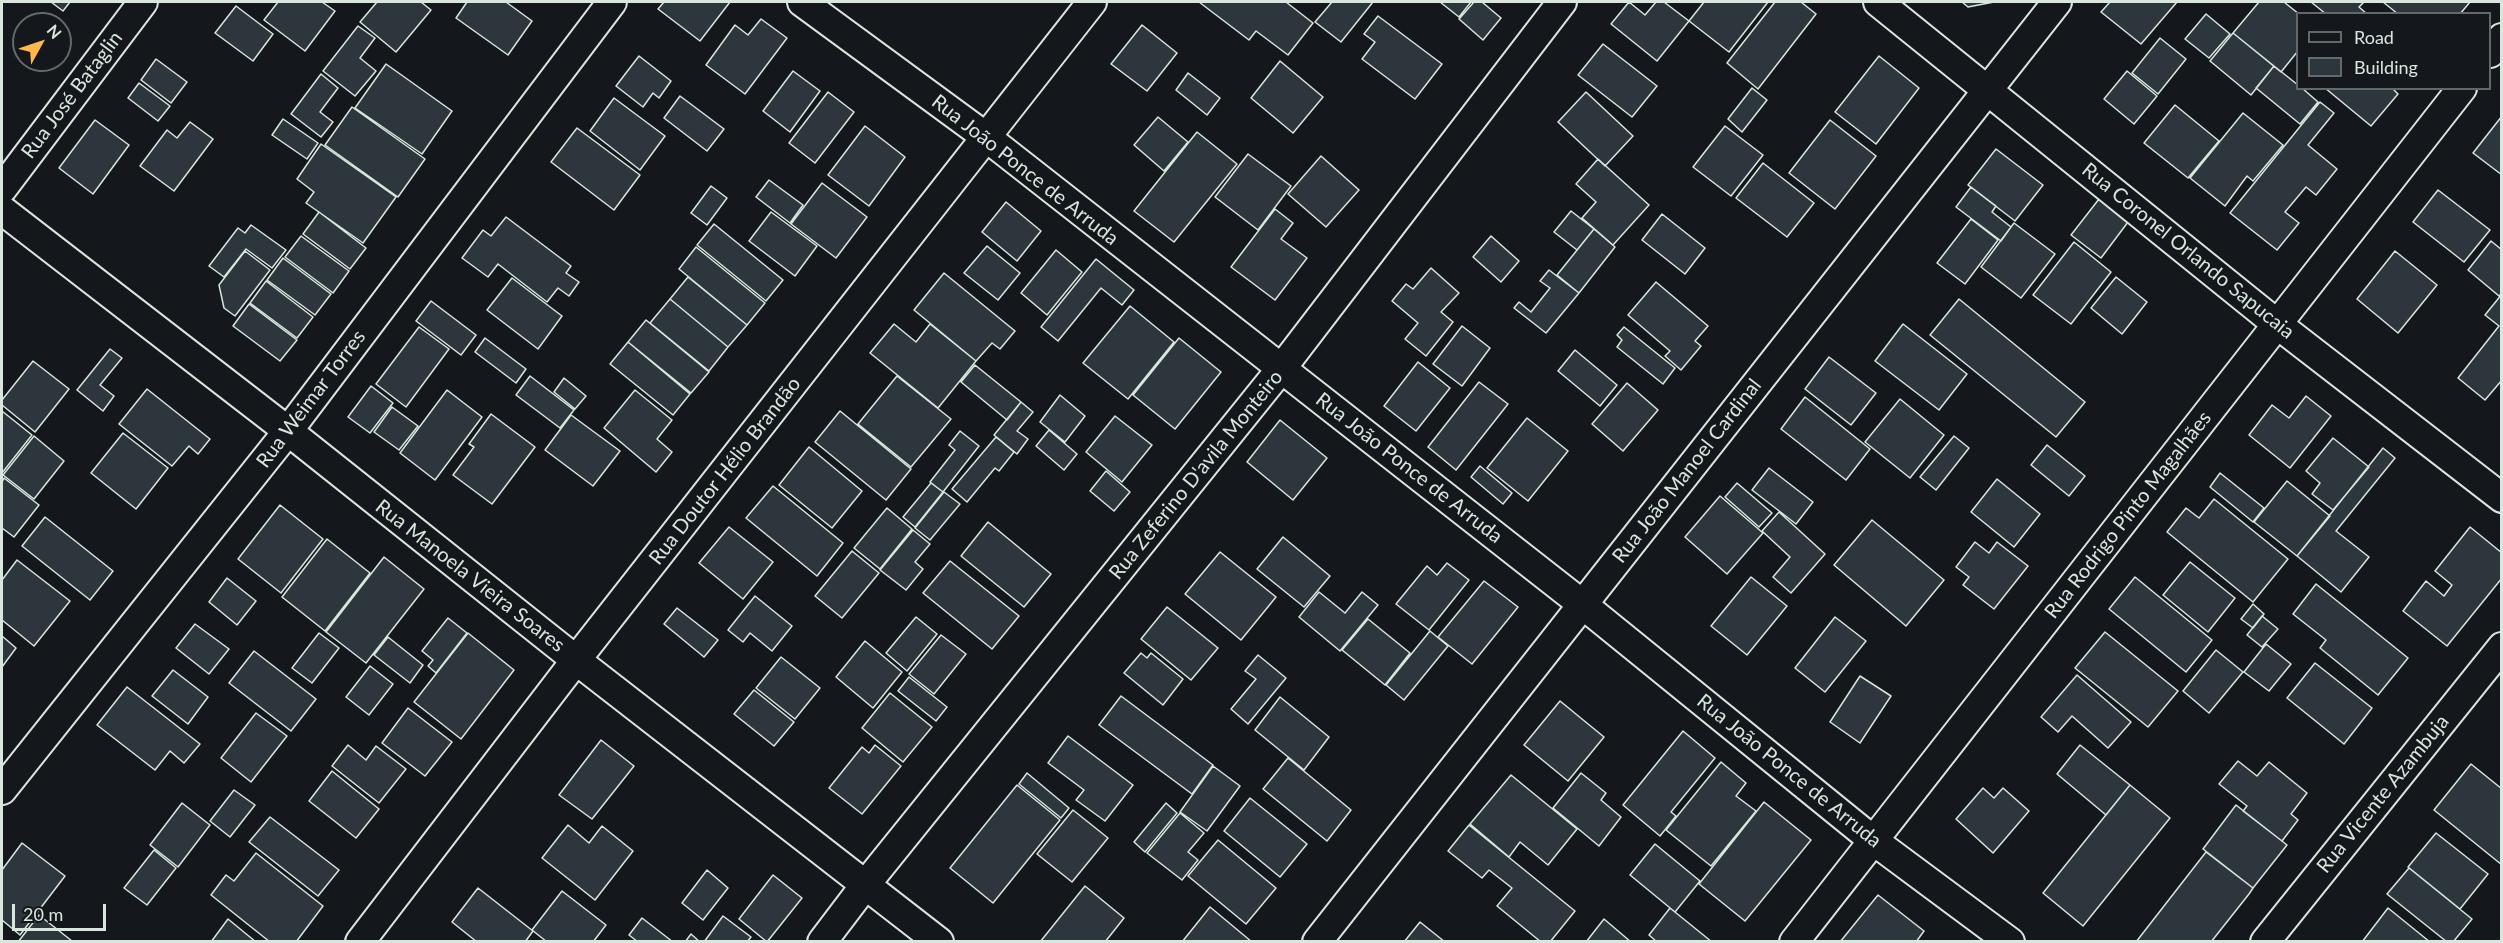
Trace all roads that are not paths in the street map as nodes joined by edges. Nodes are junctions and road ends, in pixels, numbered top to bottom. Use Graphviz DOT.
graph roads {
  1 [pos="143,2"];
  2 [pos="612,2"];
  3 [pos="802,2"];
  4 [pos="1092,2"];
  5 [pos="1562,2"];
  6 [pos="1878,2"];
  7 [pos="2057,2"];
  8 [pos="2502,38"];
  9 [pos="2491,52"];
  10 [pos="1989,90"];
  11 [pos="2460,90"];
  12 [pos="986,138"];
  13 [pos="2,189"];
  14 [pos="2,210"];
  15 [pos="2277,324"];
  16 [pos="1281,369"];
  17 [pos="288,431"];
  18 [pos="2502,498"];
  19 [pos="1582,604"];
  20 [pos="2502,647"];
  21 [pos="576,660"];
  22 [pos="2,790"];
  23 [pos="1874,841"];
  24 [pos="866,884"];
  25 [pos="360,942"];
  26 [pos="822,942"];
  27 [pos="939,942"];
  28 [pos="1317,942"];
  29 [pos="1794,942"];
  30 [pos="2010,942"];
  31 [pos="2265,942"];
  1 -- 13 [label="street, Rua José Bataglin"];
  2 -- 17 [label="street, Rua Weimar Torres"];
  3 -- 12 [label="street, Rua João Ponce de Arruda"];
  4 -- 12 [label="street, Rua Doutor Hélio Brandão"];
  5 -- 16 [label="street, Rua Zeferino D'avila Monteiro"];
  6 -- 10 [label="street, Rua Coronel Orlando Sapucaia"];
  7 -- 10 [label="street, Rua João Manoel Cardinal"];
  8 -- 9 [label="street"];
  10 -- 15 [label="street, Rua Coronel Orlando Sapucaia"];
  10 -- 19 [label="street, Rua João Manoel Cardinal"];
  11 -- 15 [label="street, Rua Rodrigo Pinto Magalhães"];
  12 -- 16 [label="street, Rua João Ponce de Arruda"];
  12 -- 21 [label="street, Rua Doutor Hélio Brandão"];
  14 -- 17 [label="street, Rua Manoela Vieira Soares"];
  15 -- 18 [label="street, Rua Coronel Orlando Sapucaia"];
  15 -- 23 [label="street, Rua Rodrigo Pinto Magalhães"];
  16 -- 19 [label="street, Rua João Ponce de Arruda"];
  16 -- 24 [label="street, Rua Zeferino D'avila Monteiro"];
  17 -- 21 [label="street, Rua Manoela Vieira Soares"];
  17 -- 22 [label="street, Rua Weimar Torres"];
  19 -- 23 [label="street, Rua João Ponce de Arruda"];
  19 -- 28 [label="street, Rua João Manoel Cardinal"];
  20 -- 31 [label="street, Rua Vicente Azambuja"];
  21 -- 24 [label="street, Rua Manoela Vieira Soares"];
  21 -- 25 [label="street, Rua Doutor Hélio Brandão"];
  23 -- 29 [label="street, Rua Rodrigo Pinto Magalhães"];
  23 -- 30 [label="street, Rua João Ponce de Arruda"];
  24 -- 26 [label="street, Rua Zeferino D'avila Monteiro"];
  24 -- 27 [label="street, Rua Manoela Vieira Soares"];
}
